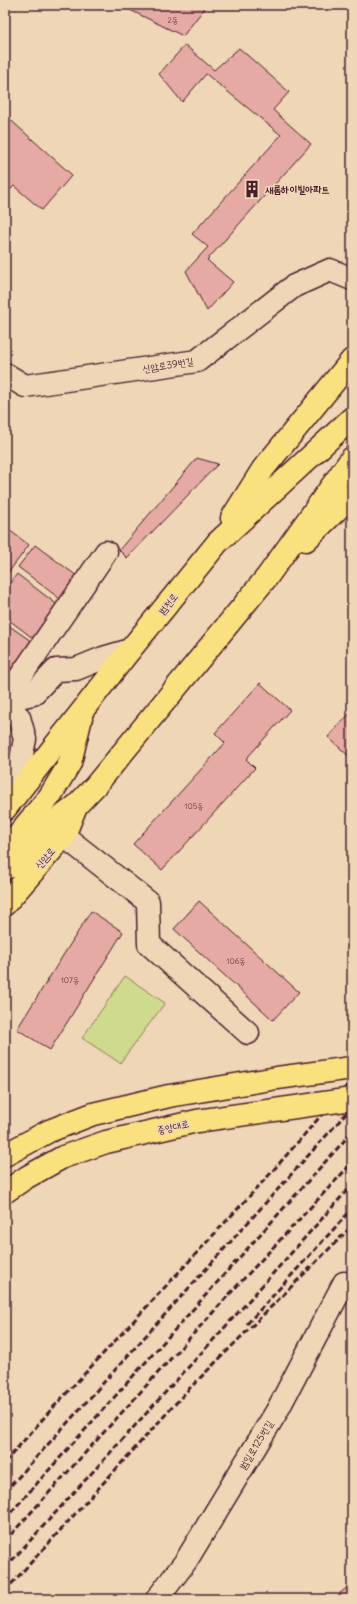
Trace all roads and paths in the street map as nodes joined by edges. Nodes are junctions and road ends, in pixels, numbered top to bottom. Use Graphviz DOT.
graph roads {
  1 [pos="352,279"];
  2 [pos="352,360"];
  3 [pos="5,374"];
  4 [pos="352,418"];
  5 [pos="352,458"];
  6 [pos="352,495"];
  7 [pos="218,542"];
  8 [pos="106,552"];
  9 [pos="267,577"];
  10 [pos="130,650"];
  11 [pos="5,700"];
  12 [pos="84,710"];
  13 [pos="5,795"];
  14 [pos="76,806"];
  15 [pos="5,809"];
  16 [pos="64,836"];
  17 [pos="5,850"];
  18 [pos="5,868"];
  19 [pos="5,904"];
  20 [pos="248,1033"];
  21 [pos="352,1068"];
  22 [pos="352,1099"];
  23 [pos="5,1155"];
  24 [pos="5,1192"];
  25 [pos="344,1283"];
  26 [pos="157,1599"];
  1 -- 3 [label="street, 신암로39번길"];
  2 -- 7 [label="main road"];
  4 -- 7 [label="main road, 범천로"];
  5 -- 9 [label="main road"];
  6 -- 9 [label="main road"];
  7 -- 10 [label="main road, 범천로"];
  8 -- 11 [label="street"];
  9 -- 14 [label="main road"];
  10 -- 11 [label="street"];
  10 -- 12 [label="main road, 범천로"];
  11 -- 13 [label="street"];
  12 -- 15 [label="main road, 범천로"];
  12 -- 17 [label="main road"];
  14 -- 16 [label="main road, 신암로"];
  14 -- 18 [label="main road"];
  16 -- 19 [label="main road, 신암로"];
  16 -- 20 [label="street"];
  21 -- 23 [label="main road"];
  22 -- 24 [label="main road, 중앙대로, bridge"];
  25 -- 26 [label="street, 범일로125번길"];
}
